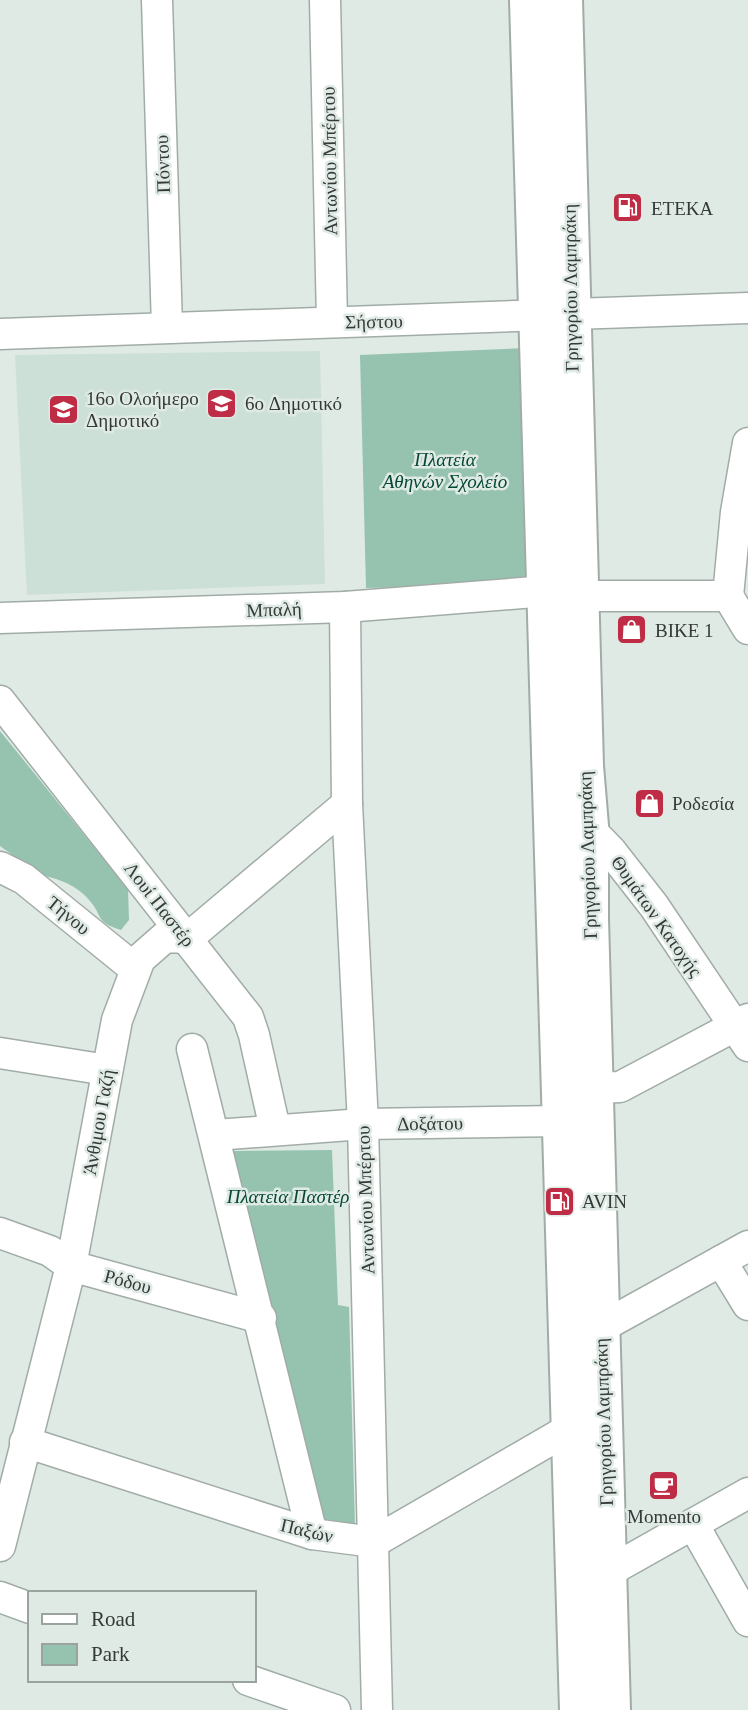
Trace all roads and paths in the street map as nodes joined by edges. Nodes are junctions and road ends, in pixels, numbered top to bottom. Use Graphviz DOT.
graph roads {
  1 [pos="157,0"];
  2 [pos="325,0"];
  3 [pos="529,0"];
  4 [pos="563,0"];
  5 [pos="748,309"];
  6 [pos="555,316"];
  7 [pos="332,322"];
  8 [pos="167,327"];
  9 [pos="0,334"];
  10 [pos="748,443"];
  11 [pos="742,512"];
  12 [pos="563,594"];
  13 [pos="728,596"];
  14 [pos="345,607"];
  15 [pos="0,618"];
  16 [pos="748,629"];
  17 [pos="0,701"];
  18 [pos="553,798"];
  19 [pos="347,804"];
  20 [pos="589,826"];
  21 [pos="0,867"];
  22 [pos="188,938"];
  23 [pos="134,968"];
  24 [pos="743,1030"];
  25 [pos="192,1049"];
  26 [pos="0,1053"];
  27 [pos="107,1070"];
  28 [pos="594,1088"];
  29 [pos="562,1121"];
  30 [pos="363,1124"];
  31 [pos="275,1129"];
  32 [pos="215,1135"];
  33 [pos="0,1233"];
  34 [pos="748,1246"];
  35 [pos="721,1261"];
  36 [pos="71,1266"];
  37 [pos="748,1305"];
  38 [pos="261,1318"];
  39 [pos="600,1328"];
  40 [pos="571,1428"];
  41 [pos="25,1442"];
  42 [pos="748,1493"];
  43 [pos="693,1524"];
  44 [pos="312,1534"];
  45 [pos="374,1542"];
  46 [pos="0,1546"];
  47 [pos="608,1572"];
  48 [pos="0,1597"];
  49 [pos="28,1607"];
  50 [pos="748,1621"];
  51 [pos="253,1682"];
  52 [pos="335,1710"];
  53 [pos="377,1710"];
  54 [pos="579,1710"];
  55 [pos="611,1710"];
  1 -- 8 [label="street, Πόντου"];
  2 -- 7 [label="street, Αντωνίου Μπέρτου"];
  3 -- 6 [label="main road, Γρηγορίου Λαμπράκη"];
  4 -- 6 [label="main road, Γρηγορίου Λαμπράκη"];
  5 -- 6 [label="street, Σήστου"];
  6 -- 7 [label="street, Σήστου"];
  6 -- 12 [label="main road, Γρηγορίου Λαμπράκη"];
  7 -- 8 [label="street, Σήστου"];
  8 -- 9 [label="street, Σήστου"];
  10 -- 11 [label="street"];
  11 -- 13 [label="street"];
  12 -- 13 [label="street, Μπαλή"];
  12 -- 14 [label="street, Μπαλή"];
  12 -- 18 [label="main road, Γρηγορίου Λαμπράκη"];
  12 -- 20 [label="main road, Γρηγορίου Λαμπράκη"];
  13 -- 16 [label="street"];
  14 -- 15 [label="street, Μπαλή"];
  14 -- 19 [label="street, Αντωνίου Μπέρτου"];
  17 -- 22 [label="street, Λουί Παστέρ"];
  18 -- 20 [label="street, Θυμάτων Κατοχής"];
  18 -- 29 [label="main road, Γρηγορίου Λαμπράκη"];
  19 -- 22 [label="street"];
  19 -- 30 [label="street, Αντωνίου Μπέρτου"];
  20 -- 24 [label="street, Θυμάτων Κατοχής"];
  20 -- 28 [label="main road, Γρηγορίου Λαμπράκη"];
  21 -- 23 [label="street, Τήνου"];
  22 -- 23 [label="street, Άνθιμου Γαζή"];
  22 -- 31 [label="street, Λουί Παστέρ"];
  23 -- 27 [label="street, Άνθιμου Γαζή"];
  24 -- 28 [label="street"];
  25 -- 32 [label="street"];
  26 -- 27 [label="street"];
  27 -- 36 [label="street, Άνθιμου Γαζή"];
  28 -- 39 [label="main road, Γρηγορίου Λαμπράκη"];
  29 -- 30 [label="street, Δοξάτου"];
  29 -- 40 [label="main road, Γρηγορίου Λαμπράκη"];
  30 -- 31 [label="street, Δοξάτου"];
  30 -- 45 [label="street, Αντωνίου Μπέρτου"];
  31 -- 32 [label="street, Δοξάτου"];
  32 -- 38 [label="street"];
  33 -- 36 [label="street, Ρόδου"];
  34 -- 35 [label="street"];
  35 -- 37 [label="street"];
  35 -- 39 [label="street"];
  36 -- 38 [label="street, Ρόδου"];
  36 -- 41 [label="street, Άνθιμου Γαζή"];
  38 -- 44 [label="street"];
  39 -- 47 [label="main road, Γρηγορίου Λαμπράκη"];
  40 -- 45 [label="street"];
  40 -- 54 [label="main road, Γρηγορίου Λαμπράκη"];
  41 -- 44 [label="street, Παξών"];
  41 -- 46 [label="street, Άνθιμου Γαζή"];
  42 -- 43 [label="street"];
  43 -- 47 [label="street"];
  43 -- 50 [label="street"];
  44 -- 45 [label="street, Παξών"];
  45 -- 53 [label="street, Αντωνίου Μπέρτου"];
  47 -- 55 [label="main road, Γρηγορίου Λαμπράκη"];
  48 -- 49 [label="street"];
  51 -- 52 [label="street"];
}
